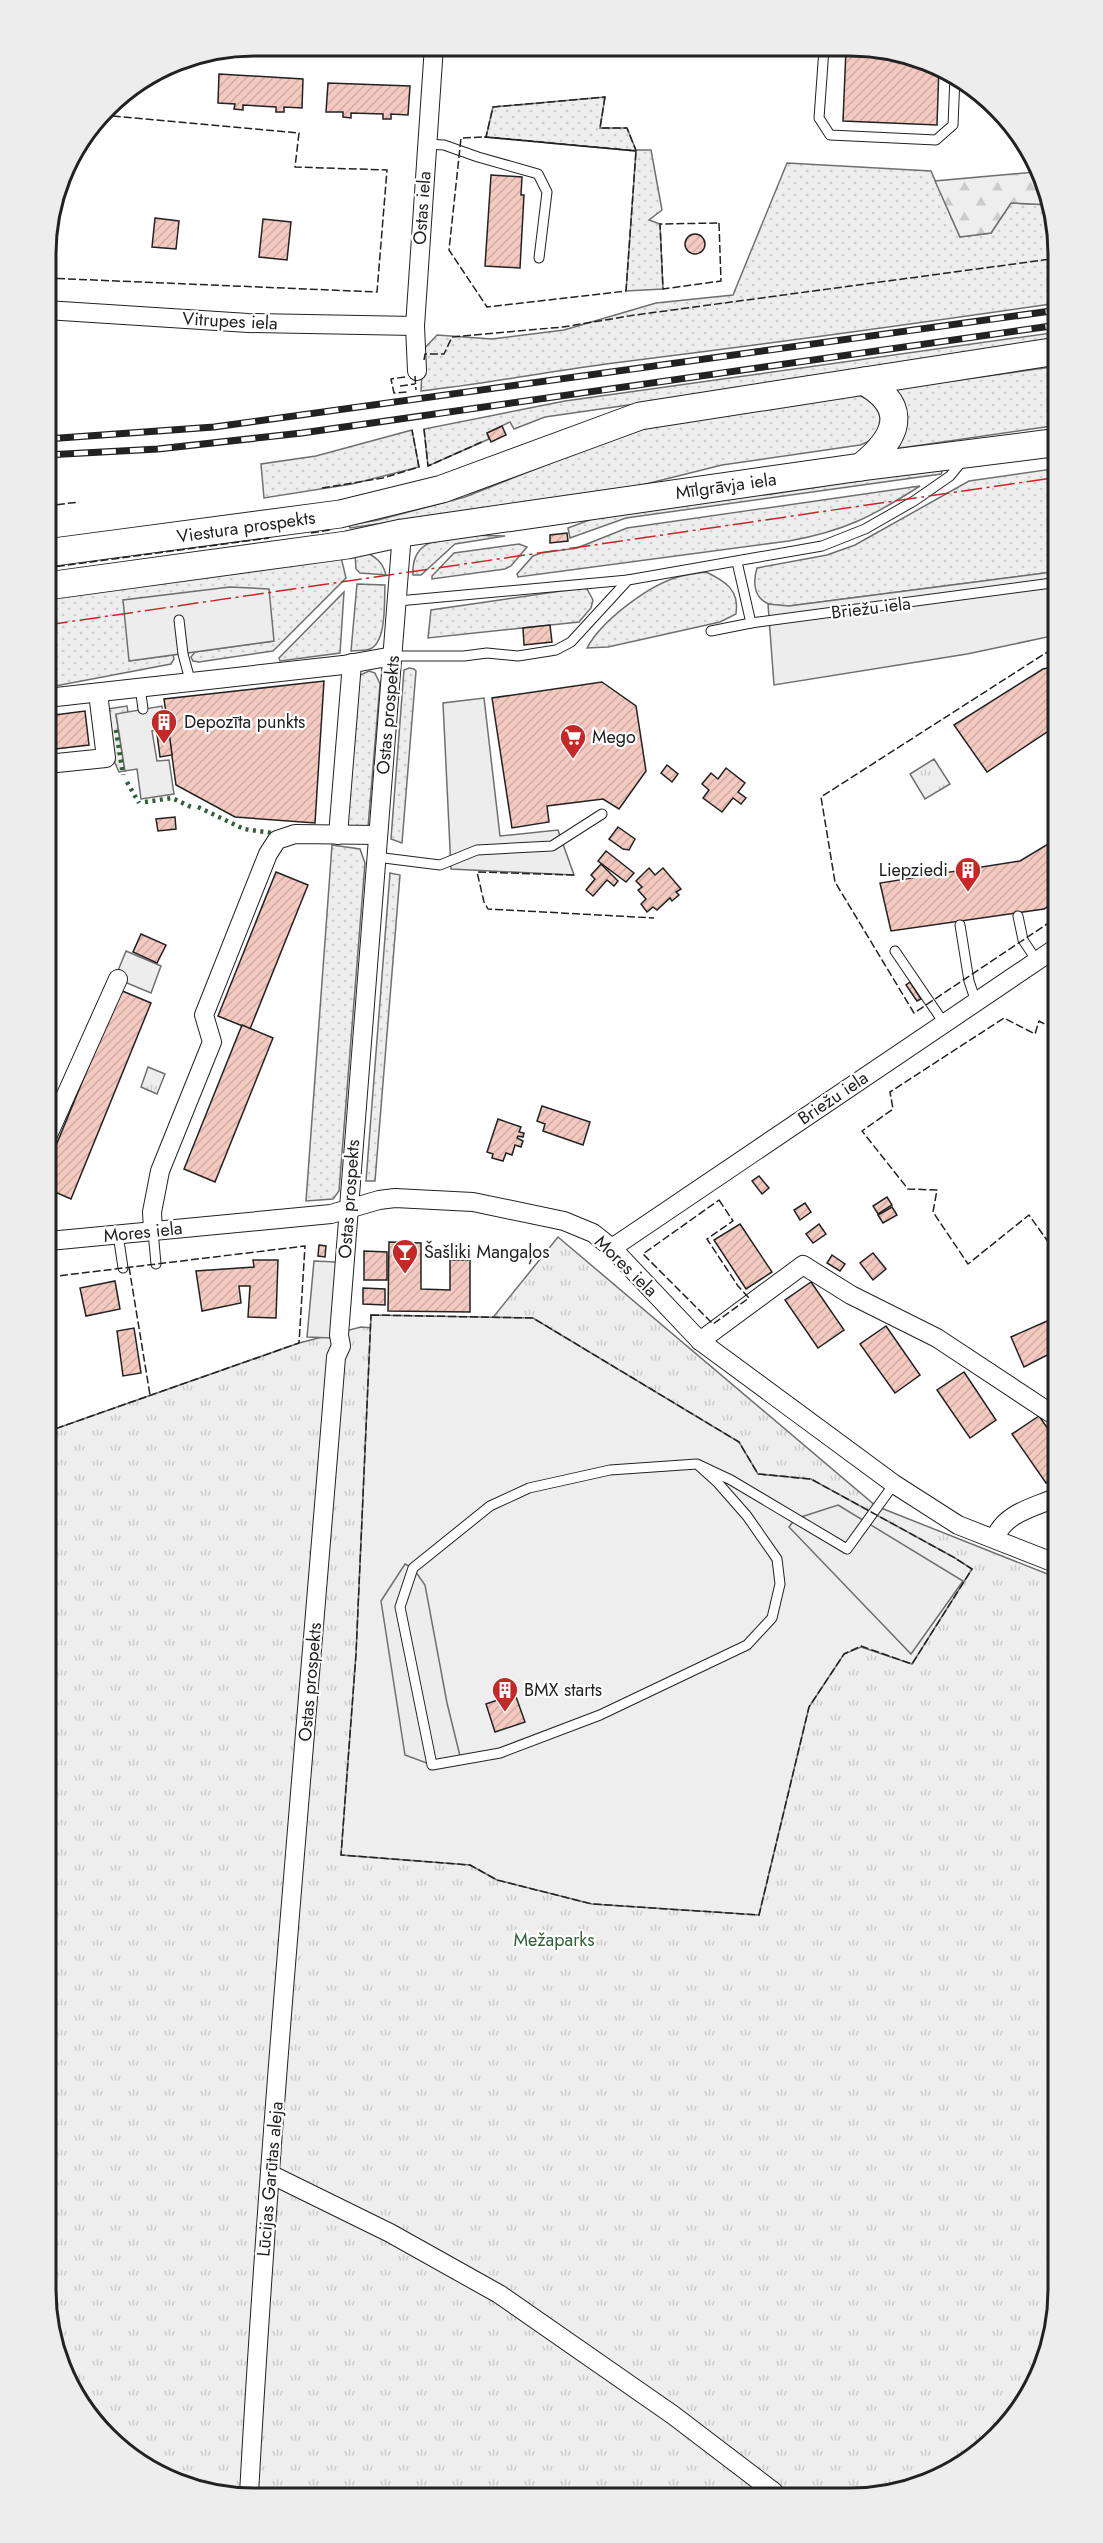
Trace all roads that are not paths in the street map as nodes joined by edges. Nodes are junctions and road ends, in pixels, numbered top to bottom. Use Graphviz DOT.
graph roads {
  1 [pos="433,56"];
  2 [pos="823,56"];
  3 [pos="955,86"];
  4 [pos="426,144"];
  5 [pos="539,258"];
  6 [pos="56,311"];
  7 [pos="415,326"];
  8 [pos="1048,353"];
  9 [pos="417,371"];
  10 [pos="864,381"];
  11 [pos="1048,443"];
  12 [pos="967,453"];
  13 [pos="861,466"];
  14 [pos="402,533"];
  15 [pos="56,552"];
  16 [pos="737,562"];
  17 [pos="628,580"];
  18 [pos="1048,584"];
  19 [pos="56,585"];
  20 [pos="398,601"];
  21 [pos="179,620"];
  22 [pos="751,623"];
  23 [pos="711,631"];
  24 [pos="393,656"];
  25 [pos="352,663"];
  26 [pos="190,680"];
  27 [pos="140,687"];
  28 [pos="98,693"];
  29 [pos="56,697"];
  30 [pos="143,709"];
  31 [pos="56,763"];
  32 [pos="602,814"];
  33 [pos="338,835"];
  34 [pos="378,835"];
  35 [pos="376,858"];
  36 [pos="1018,916"];
  37 [pos="960,925"];
  38 [pos="896,951"];
  39 [pos="1048,954"];
  40 [pos="1037,961"];
  41 [pos="118,979"];
  42 [pos="976,1002"];
  43 [pos="944,1023"];
  44 [pos="56,1117"];
  45 [pos="348,1208"];
  46 [pos="153,1231"];
  47 [pos="118,1234"];
  48 [pos="56,1240"];
  49 [pos="612,1248"];
  50 [pos="156,1264"];
  51 [pos="123,1268"];
  52 [pos="700,1341"];
  53 [pos="1047,1411"];
  54 [pos="697,1464"];
  55 [pos="894,1484"];
  56 [pos="1047,1501"];
  57 [pos="995,1538"];
  58 [pos="1047,1560"];
  59 [pos="296,1864"];
  60 [pos="270,2174"];
  61 [pos="249,2488"];
  62 [pos="769,2488"];
  1 -- 4 [label="street, Ostas iela"];
  2 -- 3 [label="lane"];
  4 -- 5 [label="lane"];
  4 -- 7 [label="street, Ostas iela"];
  6 -- 7 [label="street, Vitrupes iela"];
  7 -- 9 [label="street, Ostas iela"];
  8 -- 10 [label="main road"];
  10 -- 13 [label="main road"];
  10 -- 15 [label="main road, Viestura prospekts"];
  11 -- 12 [label="main road, Mīlgrāvja iela"];
  12 -- 13 [label="main road, Mīlgrāvja iela"];
  12 -- 16 [label="lane"];
  13 -- 14 [label="main road, Mīlgrāvja iela"];
  14 -- 19 [label="main road, Viestura prospekts"];
  14 -- 20 [label="street, Ostas prospekts"];
  16 -- 17 [label="lane"];
  16 -- 22 [label="lane"];
  17 -- 20 [label="lane"];
  17 -- 24 [label="lane"];
  18 -- 22 [label="lane, Briežu iela"];
  20 -- 24 [label="street, Ostas prospekts"];
  21 -- 26 [label="lane"];
  22 -- 23 [label="lane, Briežu iela"];
  24 -- 25 [label="street"];
  24 -- 34 [label="street, Ostas prospekts"];
  25 -- 26 [label="street"];
  25 -- 33 [label="street"];
  26 -- 27 [label="street"];
  27 -- 28 [label="street"];
  27 -- 30 [label="lane"];
  28 -- 29 [label="street"];
  28 -- 31 [label="street"];
  32 -- 35 [label="lane"];
  33 -- 34 [label="street"];
  33 -- 46 [label="street"];
  34 -- 35 [label="street, Ostas prospekts"];
  35 -- 45 [label="street, Ostas prospekts"];
  36 -- 40 [label="lane"];
  37 -- 42 [label="lane"];
  38 -- 43 [label="lane"];
  39 -- 40 [label="street, Briežu iela"];
  40 -- 42 [label="street, Briežu iela"];
  41 -- 44 [label="street"];
  42 -- 43 [label="street, Briežu iela"];
  43 -- 49 [label="street, Briežu iela"];
  45 -- 46 [label="street, Mores iela"];
  45 -- 49 [label="street, Mores iela"];
  45 -- 59 [label="street, Ostas prospekts"];
  46 -- 47 [label="street, Mores iela"];
  46 -- 50 [label="lane"];
  47 -- 48 [label="street, Mores iela"];
  47 -- 51 [label="lane"];
  49 -- 52 [label="street, Mores iela"];
  52 -- 53 [label="street"];
  52 -- 55 [label="street, Mores iela"];
  54 -- 54 [label="lane"];
  54 -- 55 [label="lane"];
  55 -- 57 [label="street, Mores iela"];
  56 -- 57 [label="street"];
  57 -- 58 [label="street, Mores iela"];
  59 -- 60 [label="street, Lūcijas Garūtas aleja"];
  60 -- 61 [label="street, Lūcijas Garūtas aleja"];
  60 -- 62 [label="street"];
}
